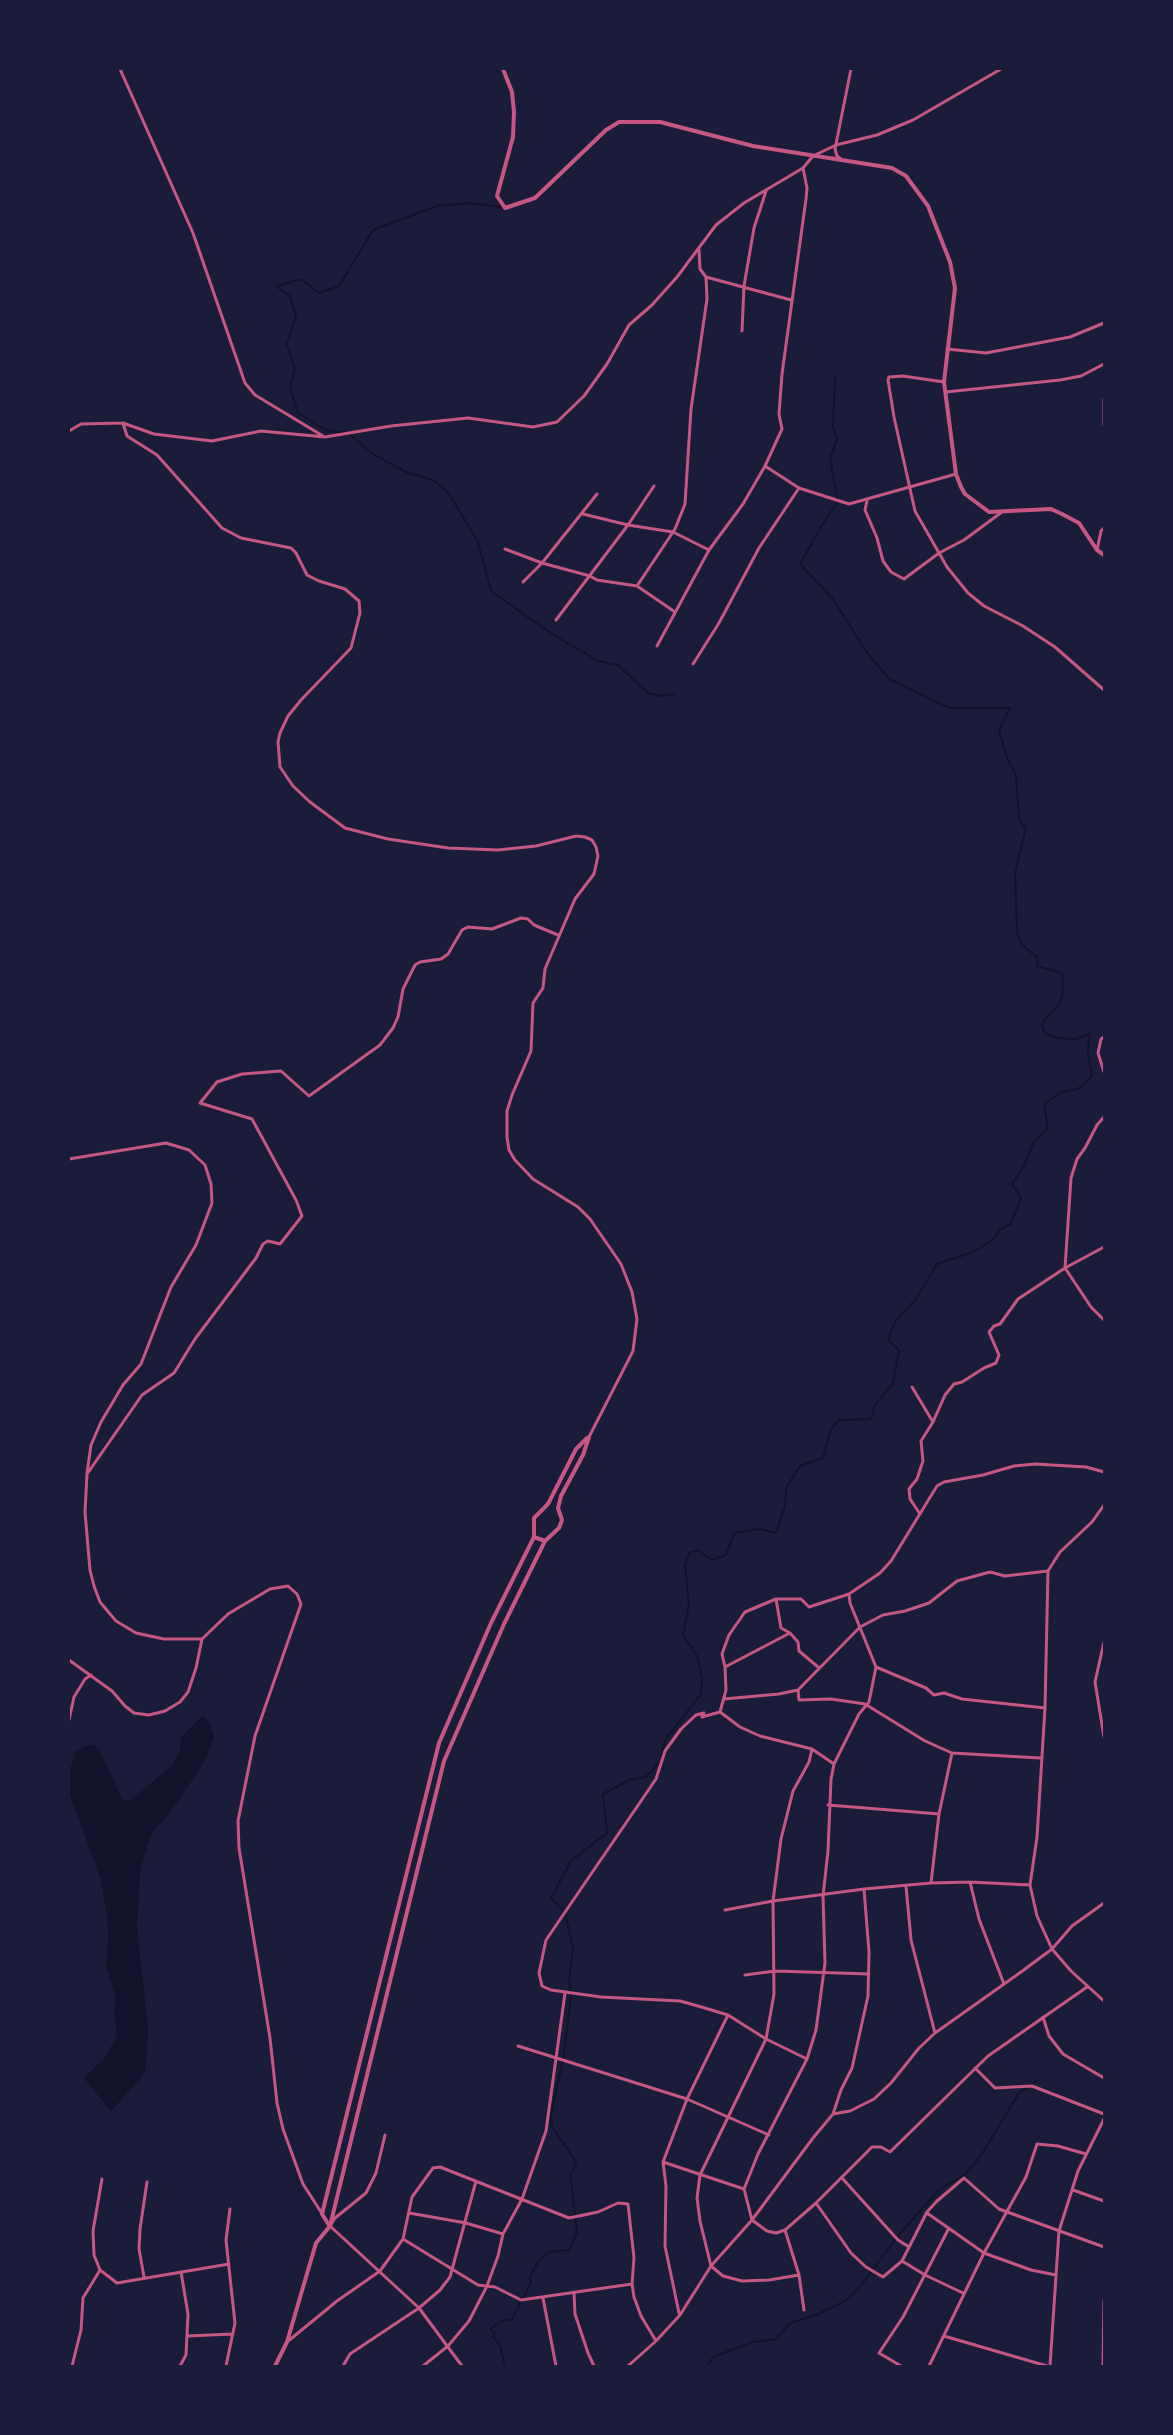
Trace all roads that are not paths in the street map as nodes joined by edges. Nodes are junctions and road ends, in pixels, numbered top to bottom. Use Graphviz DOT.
graph roads {
  1 [pos="120,69"];
  2 [pos="503,69"];
  3 [pos="851,69"];
  4 [pos="1001,69"];
  5 [pos="836,145"];
  6 [pos="813,156"];
  7 [pos="845,162"];
  8 [pos="803,168"];
  9 [pos="766,189"];
  10 [pos="699,249"];
  11 [pos="706,277"];
  12 [pos="744,286"];
  13 [pos="791,300"];
  14 [pos="1104,323"];
  15 [pos="742,331"];
  16 [pos="947,349"];
  17 [pos="1104,364"];
  18 [pos="944,382"];
  19 [pos="946,392"];
  20 [pos="1104,399"];
  21 [pos="123,423"];
  22 [pos="1104,425"];
  23 [pos="69,431"];
  24 [pos="325,437"];
  25 [pos="765,466"];
  26 [pos="957,474"];
  27 [pos="654,486"];
  28 [pos="911,487"];
  29 [pos="799,488"];
  30 [pos="597,494"];
  31 [pos="867,501"];
  32 [pos="1004,511"];
  33 [pos="583,514"];
  34 [pos="628,525"];
  35 [pos="1104,528"];
  36 [pos="673,532"];
  37 [pos="505,549"];
  38 [pos="709,550"];
  39 [pos="1097,550"];
  40 [pos="939,553"];
  41 [pos="1104,555"];
  42 [pos="542,563"];
  43 [pos="590,576"];
  44 [pos="523,582"];
  45 [pos="637,586"];
  46 [pos="675,612"];
  47 [pos="556,620"];
  48 [pos="657,646"];
  49 [pos="693,664"];
  50 [pos="1104,690"];
  51 [pos="558,935"];
  52 [pos="1104,1038"];
  53 [pos="1104,1072"];
  54 [pos="1104,1117"];
  55 [pos="69,1159"];
  56 [pos="1104,1247"];
  57 [pos="1065,1268"];
  58 [pos="1104,1320"];
  59 [pos="912,1387"];
  60 [pos="933,1422"];
  61 [pos="589,1437"];
  62 [pos="1104,1472"];
  63 [pos="87,1474"];
  64 [pos="548,1504"];
  65 [pos="1104,1505"];
  66 [pos="558,1508"];
  67 [pos="920,1514"];
  68 [pos="534,1537"];
  69 [pos="545,1541"];
  70 [pos="1048,1571"];
  71 [pos="849,1594"];
  72 [pos="776,1599"];
  73 [pos="860,1627"];
  74 [pos="790,1633"];
  75 [pos="202,1639"];
  76 [pos="1104,1642"];
  77 [pos="69,1660"];
  78 [pos="725,1667"];
  79 [pos="818,1667"];
  80 [pos="876,1667"];
  81 [pos="91,1675"];
  82 [pos="798,1690"];
  83 [pos="724,1699"];
  84 [pos="865,1704"];
  85 [pos="1045,1708"];
  86 [pos="720,1712"];
  87 [pos="69,1720"];
  88 [pos="1104,1737"];
  89 [pos="812,1749"];
  90 [pos="952,1753"];
  91 [pos="1040,1758"];
  92 [pos="834,1764"];
  93 [pos="828,1805"];
  94 [pos="939,1814"];
  95 [pos="970,1882"];
  96 [pos="931,1883"];
  97 [pos="1030,1885"];
  98 [pos="906,1886"];
  99 [pos="864,1889"];
  100 [pos="823,1896"];
  101 [pos="773,1901"];
  102 [pos="1104,1903"];
  103 [pos="725,1910"];
  104 [pos="1052,1949"];
  105 [pos="775,1971"];
  106 [pos="824,1971"];
  107 [pos="869,1974"];
  108 [pos="745,1975"];
  109 [pos="1004,1984"];
  110 [pos="1087,1987"];
  111 [pos="569,1993"];
  112 [pos="1104,2001"];
  113 [pos="728,2015"];
  114 [pos="1043,2017"];
  115 [pos="934,2033"];
  116 [pos="766,2039"];
  117 [pos="518,2046"];
  118 [pos="559,2057"];
  119 [pos="807,2059"];
  120 [pos="975,2068"];
  121 [pos="1104,2078"];
  122 [pos="687,2099"];
  123 [pos="833,2114"];
  124 [pos="1104,2116"];
  125 [pos="728,2117"];
  126 [pos="385,2135"];
  127 [pos="769,2135"];
  128 [pos="1086,2154"];
  129 [pos="663,2162"];
  130 [pos="700,2175"];
  131 [pos="842,2178"];
  132 [pos="102,2179"];
  133 [pos="476,2181"];
  134 [pos="147,2182"];
  135 [pos="744,2189"];
  136 [pos="1073,2190"];
  137 [pos="522,2199"];
  138 [pos="1104,2201"];
  139 [pos="816,2203"];
  140 [pos="230,2209"];
  141 [pos="927,2212"];
  142 [pos="1008,2212"];
  143 [pos="408,2213"];
  144 [pos="322,2214"];
  145 [pos="752,2220"];
  146 [pos="466,2223"];
  147 [pos="330,2226"];
  148 [pos="950,2228"];
  149 [pos="785,2230"];
  150 [pos="1059,2232"];
  151 [pos="503,2234"];
  152 [pos="403,2240"];
  153 [pos="909,2247"];
  154 [pos="1104,2247"];
  155 [pos="984,2253"];
  156 [pos="902,2261"];
  157 [pos="229,2264"];
  158 [pos="711,2266"];
  159 [pos="452,2269"];
  160 [pos="100,2270"];
  161 [pos="380,2271"];
  162 [pos="181,2272"];
  163 [pos="799,2275"];
  164 [pos="925,2275"];
  165 [pos="1056,2275"];
  166 [pos="144,2277"];
  167 [pos="632,2284"];
  168 [pos="487,2286"];
  169 [pos="574,2293"];
  170 [pos="963,2293"];
  171 [pos="543,2298"];
  172 [pos="1104,2300"];
  173 [pos="419,2308"];
  174 [pos="804,2310"];
  175 [pos="680,2315"];
  176 [pos="234,2334"];
  177 [pos="944,2336"];
  178 [pos="187,2337"];
  179 [pos="656,2341"];
  180 [pos="287,2342"];
  181 [pos="448,2346"];
  182 [pos="72,2366"];
  183 [pos="180,2366"];
  184 [pos="226,2366"];
  185 [pos="275,2366"];
  186 [pos="343,2366"];
  187 [pos="423,2366"];
  188 [pos="462,2366"];
  189 [pos="556,2366"];
  190 [pos="594,2366"];
  191 [pos="628,2366"];
  192 [pos="901,2366"];
  193 [pos="929,2366"];
  194 [pos="1048,2366"];
  195 [pos="1103,2366"];
  1 -- 24 [label="street"];
  2 -- 6 [label="street"];
  3 -- 5 [label="street"];
  4 -- 5 [label="street"];
  5 -- 6 [label="street"];
  5 -- 7 [label="street"];
  6 -- 7 [label="street"];
  6 -- 8 [label="street"];
  7 -- 16 [label="street"];
  8 -- 9 [label="street"];
  8 -- 13 [label="street"];
  9 -- 10 [label="street"];
  9 -- 12 [label="street"];
  10 -- 11 [label="street"];
  10 -- 24 [label="street"];
  11 -- 12 [label="street"];
  11 -- 36 [label="street"];
  12 -- 13 [label="street"];
  12 -- 15 [label="street"];
  13 -- 25 [label="street"];
  14 -- 16 [label="street"];
  16 -- 18 [label="street"];
  17 -- 19 [label="street"];
  18 -- 19 [label="street"];
  18 -- 28 [label="street"];
  19 -- 26 [label="street"];
  20 -- 22 [label="street"];
  21 -- 23 [label="street"];
  21 -- 24 [label="street"];
  21 -- 51 [label="street"];
  25 -- 29 [label="street"];
  25 -- 38 [label="street"];
  26 -- 28 [label="street"];
  26 -- 32 [label="street"];
  27 -- 34 [label="street"];
  28 -- 31 [label="street"];
  28 -- 40 [label="street"];
  29 -- 31 [label="street"];
  29 -- 49 [label="street"];
  30 -- 33 [label="street"];
  31 -- 40 [label="street"];
  32 -- 39 [label="street"];
  32 -- 40 [label="street"];
  33 -- 34 [label="street"];
  33 -- 42 [label="street"];
  34 -- 36 [label="street"];
  34 -- 43 [label="street"];
  35 -- 39 [label="street"];
  36 -- 38 [label="street"];
  36 -- 45 [label="street"];
  37 -- 42 [label="street"];
  38 -- 46 [label="street"];
  39 -- 41 [label="street"];
  40 -- 50 [label="street"];
  42 -- 43 [label="street"];
  42 -- 44 [label="street"];
  43 -- 45 [label="street"];
  43 -- 47 [label="street"];
  45 -- 46 [label="street"];
  46 -- 48 [label="street"];
  51 -- 61 [label="street"];
  51 -- 63 [label="street"];
  52 -- 53 [label="street"];
  54 -- 57 [label="street"];
  55 -- 63 [label="street"];
  56 -- 57 [label="street"];
  57 -- 58 [label="street"];
  57 -- 60 [label="street"];
  59 -- 60 [label="street"];
  60 -- 67 [label="street"];
  61 -- 64 [label="street"];
  61 -- 66 [label="street"];
  62 -- 67 [label="street"];
  63 -- 75 [label="street"];
  64 -- 66 [label="street"];
  64 -- 68 [label="street"];
  65 -- 70 [label="street"];
  66 -- 69 [label="street"];
  67 -- 71 [label="street"];
  68 -- 69 [label="street"];
  68 -- 144 [label="street"];
  69 -- 147 [label="street"];
  70 -- 73 [label="street"];
  70 -- 85 [label="street"];
  71 -- 72 [label="street"];
  71 -- 73 [label="street"];
  72 -- 74 [label="street"];
  72 -- 78 [label="street"];
  73 -- 79 [label="street"];
  73 -- 80 [label="street"];
  74 -- 78 [label="street"];
  74 -- 79 [label="street"];
  75 -- 81 [label="street"];
  75 -- 144 [label="street"];
  76 -- 88 [label="street"];
  77 -- 81 [label="street"];
  78 -- 83 [label="street"];
  79 -- 82 [label="street"];
  80 -- 84 [label="street"];
  80 -- 85 [label="street"];
  81 -- 87 [label="street"];
  82 -- 83 [label="street"];
  82 -- 84 [label="street"];
  83 -- 86 [label="street"];
  84 -- 90 [label="street"];
  84 -- 92 [label="street"];
  85 -- 91 [label="street"];
  86 -- 89 [label="street"];
  86 -- 111 [label="street"];
  89 -- 92 [label="street"];
  89 -- 101 [label="street"];
  90 -- 91 [label="street"];
  90 -- 94 [label="street"];
  91 -- 97 [label="street"];
  92 -- 93 [label="street"];
  93 -- 94 [label="street"];
  93 -- 100 [label="street"];
  94 -- 96 [label="street"];
  95 -- 96 [label="street"];
  95 -- 97 [label="street"];
  95 -- 109 [label="street"];
  96 -- 98 [label="street"];
  97 -- 104 [label="street"];
  98 -- 99 [label="street"];
  98 -- 115 [label="street"];
  99 -- 100 [label="street"];
  99 -- 107 [label="street"];
  100 -- 101 [label="street"];
  100 -- 106 [label="street"];
  101 -- 103 [label="street"];
  101 -- 105 [label="street"];
  102 -- 104 [label="street"];
  104 -- 109 [label="street"];
  104 -- 110 [label="street"];
  105 -- 106 [label="street"];
  105 -- 108 [label="street"];
  105 -- 116 [label="street"];
  106 -- 107 [label="street"];
  106 -- 119 [label="street"];
  107 -- 123 [label="street"];
  109 -- 115 [label="street"];
  110 -- 112 [label="street"];
  110 -- 114 [label="street"];
  111 -- 113 [label="street"];
  111 -- 118 [label="street"];
  113 -- 116 [label="street"];
  113 -- 122 [label="street"];
  114 -- 120 [label="street"];
  114 -- 121 [label="street"];
  115 -- 123 [label="street"];
  116 -- 119 [label="street"];
  116 -- 125 [label="street"];
  117 -- 118 [label="street"];
  118 -- 122 [label="street"];
  118 -- 137 [label="street"];
  119 -- 127 [label="street"];
  120 -- 124 [label="street"];
  120 -- 131 [label="street"];
  122 -- 125 [label="street"];
  122 -- 129 [label="street"];
  123 -- 145 [label="street"];
  124 -- 128 [label="street"];
  125 -- 127 [label="street"];
  125 -- 130 [label="street"];
  126 -- 147 [label="street"];
  127 -- 135 [label="street"];
  128 -- 136 [label="street"];
  128 -- 142 [label="street"];
  129 -- 130 [label="street"];
  129 -- 175 [label="street"];
  130 -- 135 [label="street"];
  130 -- 158 [label="street"];
  131 -- 139 [label="street"];
  131 -- 153 [label="street"];
  132 -- 160 [label="street"];
  133 -- 137 [label="street"];
  133 -- 143 [label="street"];
  133 -- 146 [label="street"];
  134 -- 166 [label="street"];
  135 -- 145 [label="street"];
  136 -- 138 [label="street"];
  136 -- 150 [label="street"];
  137 -- 151 [label="street"];
  137 -- 167 [label="street"];
  139 -- 149 [label="street"];
  139 -- 156 [label="street"];
  140 -- 157 [label="street"];
  141 -- 142 [label="street"];
  141 -- 148 [label="street"];
  141 -- 153 [label="street"];
  142 -- 150 [label="street"];
  142 -- 155 [label="street"];
  143 -- 146 [label="street"];
  143 -- 152 [label="street"];
  144 -- 147 [label="street"];
  145 -- 149 [label="street"];
  145 -- 158 [label="street"];
  146 -- 151 [label="street"];
  146 -- 159 [label="street"];
  147 -- 161 [label="street"];
  147 -- 180 [label="street"];
  148 -- 155 [label="street"];
  148 -- 164 [label="street"];
  149 -- 163 [label="street"];
  150 -- 154 [label="street"];
  150 -- 165 [label="street"];
  151 -- 168 [label="street"];
  152 -- 159 [label="street"];
  152 -- 161 [label="street"];
  153 -- 156 [label="street"];
  155 -- 165 [label="street"];
  155 -- 170 [label="street"];
  156 -- 164 [label="street"];
  157 -- 162 [label="street"];
  157 -- 176 [label="street"];
  158 -- 163 [label="street"];
  158 -- 175 [label="street"];
  159 -- 168 [label="street"];
  159 -- 173 [label="street"];
  160 -- 166 [label="street"];
  160 -- 182 [label="street"];
  161 -- 173 [label="street"];
  161 -- 180 [label="street"];
  162 -- 166 [label="street"];
  162 -- 178 [label="street"];
  163 -- 174 [label="street"];
  164 -- 170 [label="street"];
  164 -- 192 [label="street"];
  165 -- 194 [label="street"];
  167 -- 169 [label="street"];
  167 -- 179 [label="street"];
  168 -- 171 [label="street"];
  168 -- 181 [label="street"];
  169 -- 171 [label="street"];
  169 -- 190 [label="street"];
  170 -- 177 [label="street"];
  171 -- 189 [label="street"];
  172 -- 195 [label="street"];
  173 -- 181 [label="street"];
  173 -- 186 [label="street"];
  175 -- 179 [label="street"];
  176 -- 178 [label="street"];
  176 -- 184 [label="street"];
  177 -- 193 [label="street"];
  177 -- 194 [label="street"];
  178 -- 183 [label="street"];
  179 -- 191 [label="street"];
  180 -- 185 [label="street"];
  181 -- 187 [label="street"];
  181 -- 188 [label="street"];
}
